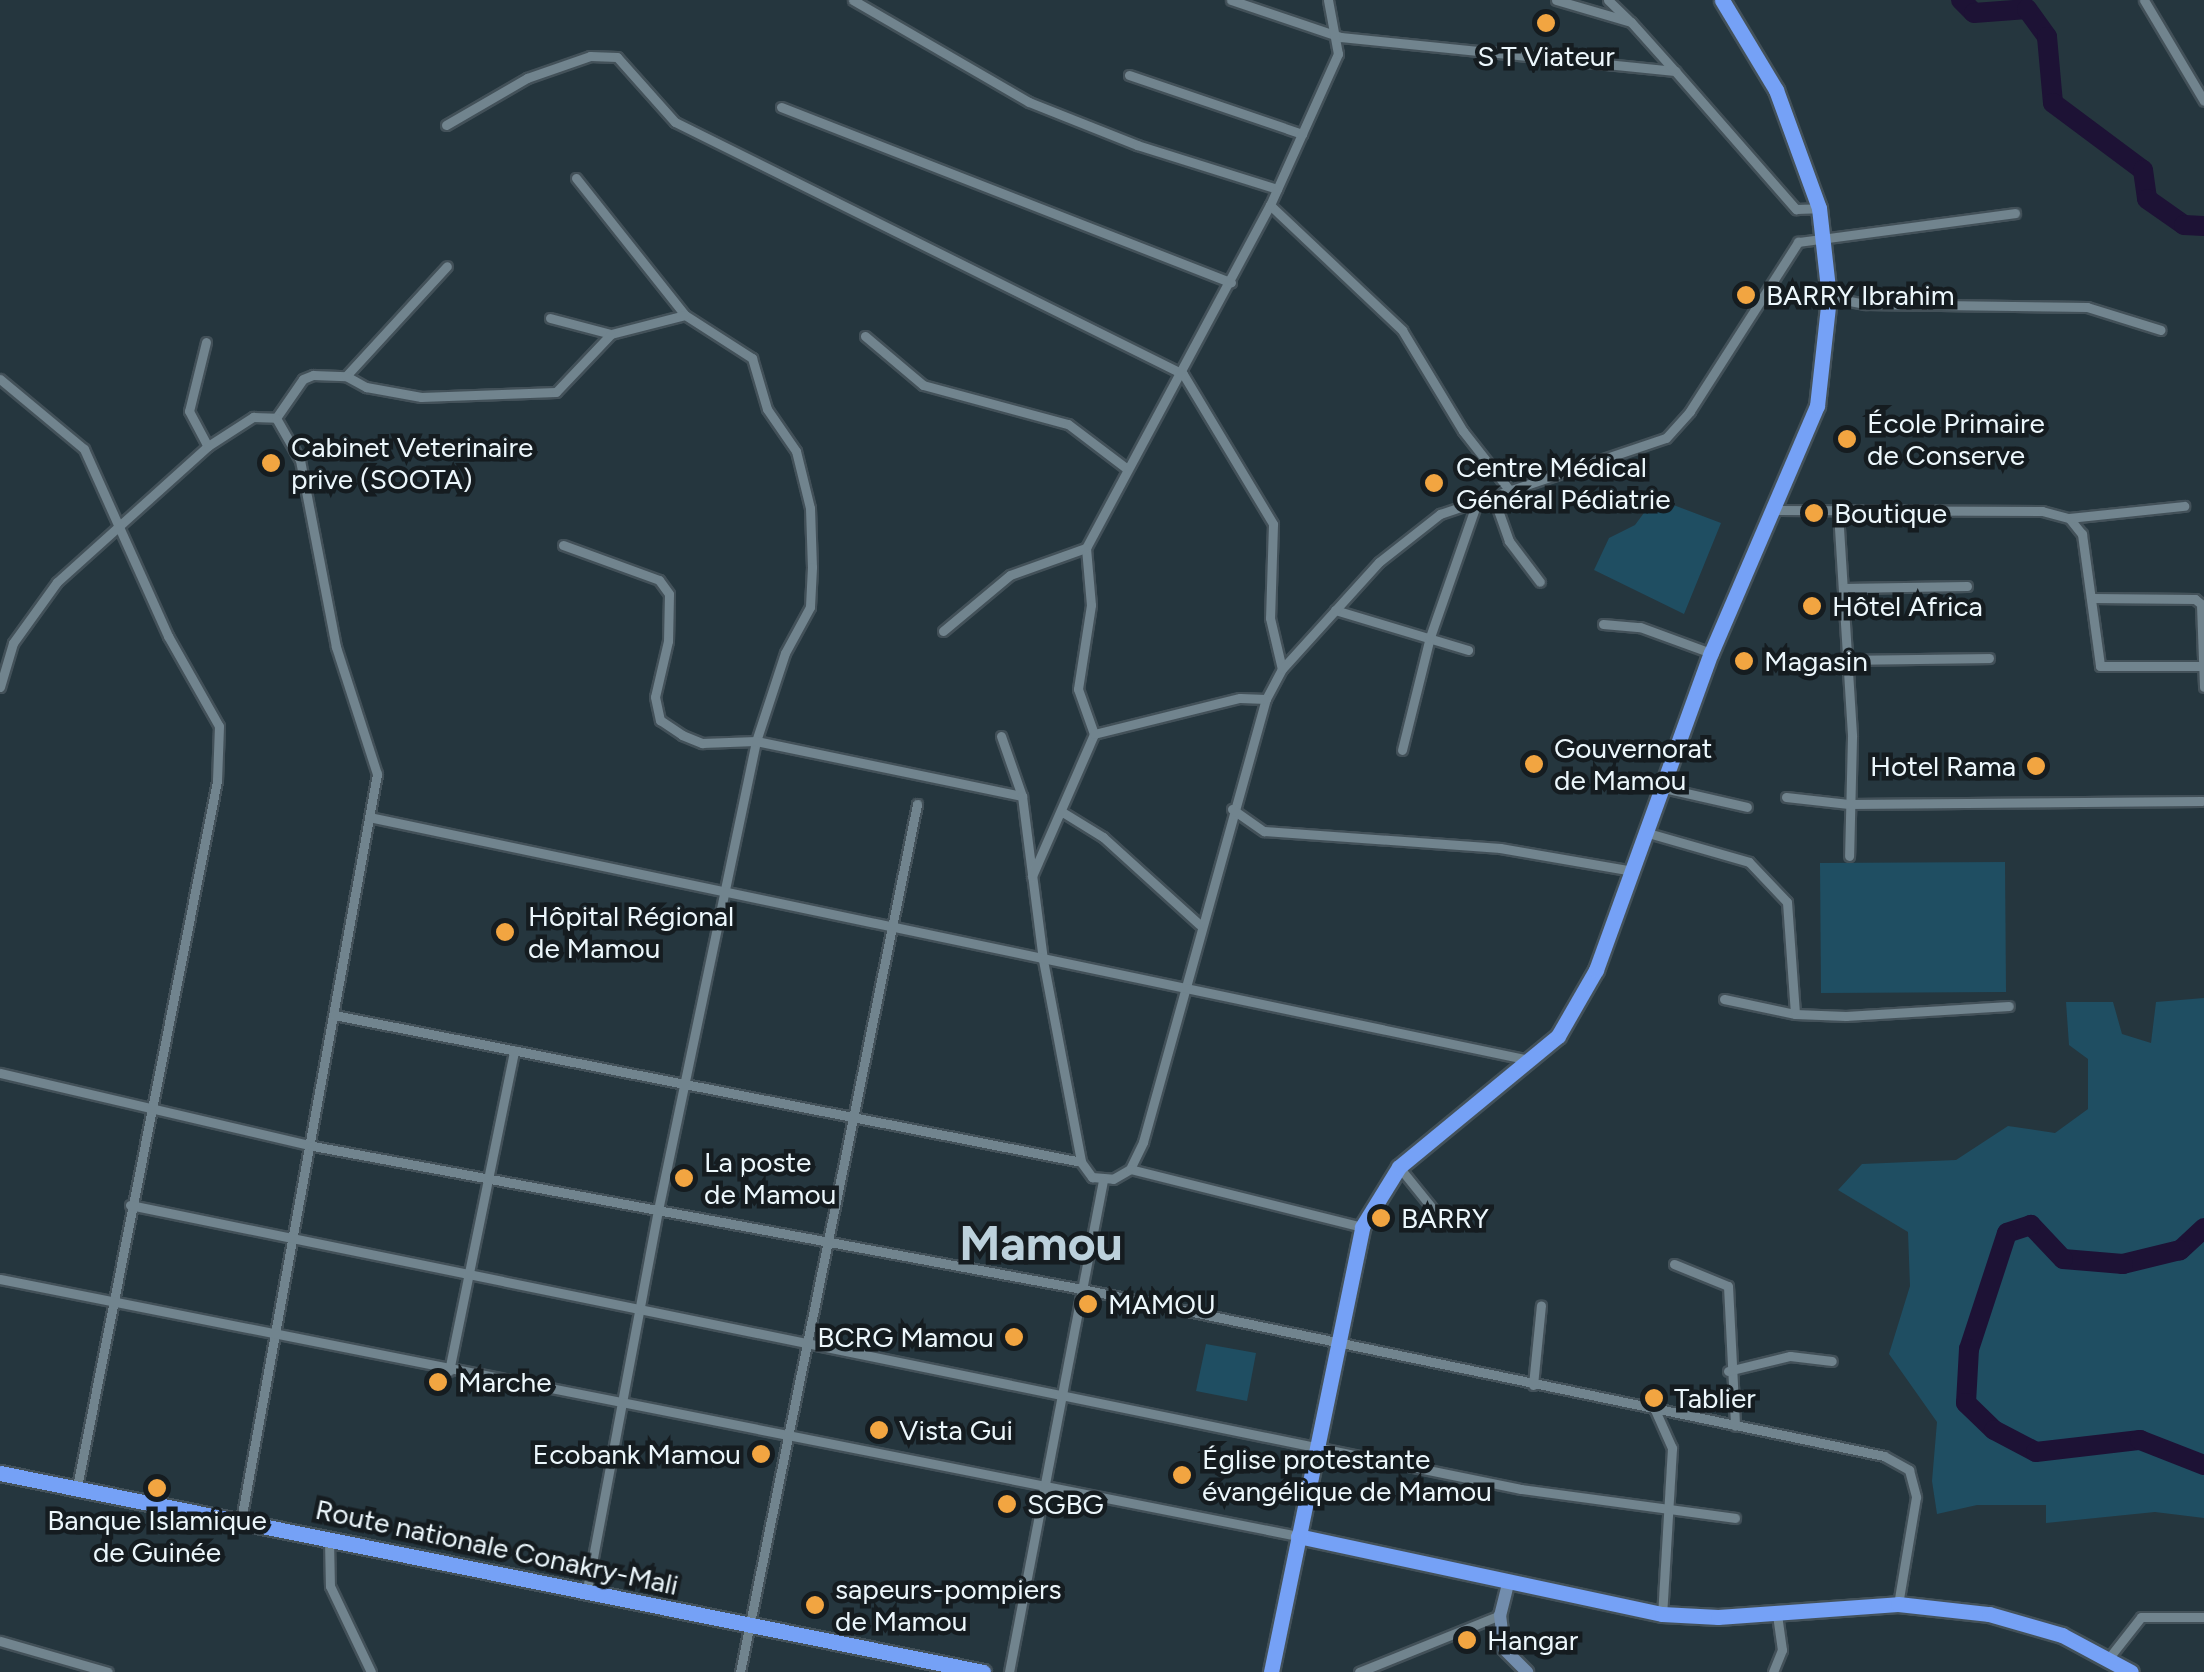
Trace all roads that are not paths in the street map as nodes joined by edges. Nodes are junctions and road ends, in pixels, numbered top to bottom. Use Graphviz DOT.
graph roads {
  1 [pos="853,0"];
  2 [pos="1231,0"];
  3 [pos="1328,0"];
  4 [pos="1556,0"];
  5 [pos="1608,0"];
  6 [pos="1722,0"];
  7 [pos="2144,0"];
  8 [pos="1631,22"];
  9 [pos="1340,37"];
  10 [pos="1675,71"];
  11 [pos="1129,75"];
  12 [pos="2204,101"];
  13 [pos="781,106"];
  14 [pos="446,125"];
  15 [pos="1302,134"];
  16 [pos="576,178"];
  17 [pos="1277,189"];
  18 [pos="1270,206"];
  19 [pos="1819,208"];
  20 [pos="2015,213"];
  21 [pos="1825,239"];
  22 [pos="447,266"];
  23 [pos="1230,282"];
  24 [pos="1830,296"];
  25 [pos="685,314"];
  26 [pos="550,318"];
  27 [pos="2160,330"];
  28 [pos="611,334"];
  29 [pos="865,336"];
  30 [pos="206,342"];
  31 [pos="1183,374"];
  32 [pos="346,376"];
  33 [pos="0,380"];
  34 [pos="276,418"];
  35 [pos="208,446"];
  36 [pos="1126,468"];
  37 [pos="1510,491"];
  38 [pos="1494,496"];
  39 [pos="1477,502"];
  40 [pos="2184,506"];
  41 [pos="1776,510"];
  42 [pos="1838,512"];
  43 [pos="2069,518"];
  44 [pos="120,526"];
  45 [pos="563,545"];
  46 [pos="1086,548"];
  47 [pos="1540,582"];
  48 [pos="1968,586"];
  49 [pos="1843,588"];
  50 [pos="2092,598"];
  51 [pos="1334,610"];
  52 [pos="1603,624"];
  53 [pos="943,631"];
  54 [pos="1430,637"];
  55 [pos="1468,650"];
  56 [pos="1711,653"];
  57 [pos="1989,658"];
  58 [pos="1846,660"];
  59 [pos="2203,666"];
  60 [pos="1282,670"];
  61 [pos="0,687"];
  62 [pos="2204,687"];
  63 [pos="1266,700"];
  64 [pos="1094,734"];
  65 [pos="1001,736"];
  66 [pos="756,741"];
  67 [pos="1402,750"];
  68 [pos="1664,788"];
  69 [pos="1022,796"];
  70 [pos="1786,797"];
  71 [pos="2203,800"];
  72 [pos="917,804"];
  73 [pos="1848,804"];
  74 [pos="1748,808"];
  75 [pos="1232,809"];
  76 [pos="1064,813"];
  77 [pos="368,818"];
  78 [pos="1648,833"];
  79 [pos="1849,856"];
  80 [pos="1633,871"];
  81 [pos="1032,876"];
  82 [pos="723,894"];
  83 [pos="1199,924"];
  84 [pos="892,930"];
  85 [pos="1043,960"];
  86 [pos="1184,988"];
  87 [pos="1724,999"];
  88 [pos="2009,1006"];
  89 [pos="1795,1014"];
  90 [pos="334,1016"];
  91 [pos="514,1051"];
  92 [pos="1532,1061"];
  93 [pos="0,1073"];
  94 [pos="685,1084"];
  95 [pos="147,1112"];
  96 [pos="854,1117"];
  97 [pos="313,1146"];
  98 [pos="1081,1162"];
  99 [pos="1398,1167"];
  100 [pos="1130,1169"];
  101 [pos="488,1178"];
  102 [pos="1103,1180"];
  103 [pos="130,1205"];
  104 [pos="1433,1208"];
  105 [pos="658,1210"];
  106 [pos="1362,1227"];
  107 [pos="296,1239"];
  108 [pos="828,1244"];
  109 [pos="1674,1264"];
  110 [pos="468,1274"];
  111 [pos="0,1280"];
  112 [pos="1082,1289"];
  113 [pos="112,1302"];
  114 [pos="1541,1305"];
  115 [pos="640,1307"];
  116 [pos="279,1336"];
  117 [pos="811,1340"];
  118 [pos="1339,1346"];
  119 [pos="1832,1361"];
  120 [pos="449,1371"];
  121 [pos="1728,1371"];
  122 [pos="1533,1385"];
  123 [pos="1062,1393"];
  124 [pos="622,1404"];
  125 [pos="1655,1410"];
  126 [pos="1736,1426"];
  127 [pos="790,1436"];
  128 [pos="1318,1444"];
  129 [pos="0,1473"];
  130 [pos="78,1487"];
  131 [pos="1044,1487"];
  132 [pos="1670,1514"];
  133 [pos="1735,1518"];
  134 [pos="241,1520"];
  135 [pos="1298,1536"];
  136 [pos="329,1538"];
  137 [pos="1508,1584"];
  138 [pos="587,1591"];
  139 [pos="1898,1604"];
  140 [pos="1777,1613"];
  141 [pos="1662,1614"];
  142 [pos="1500,1616"];
  143 [pos="2204,1617"];
  144 [pos="749,1624"];
  145 [pos="0,1641"];
  146 [pos="2108,1659"];
  147 [pos="108,1672"];
  148 [pos="371,1672"];
  149 [pos="740,1672"];
  150 [pos="983,1672"];
  151 [pos="1008,1672"];
  152 [pos="1271,1672"];
  153 [pos="1359,1672"];
  154 [pos="1527,1672"];
  155 [pos="1773,1672"];
  156 [pos="2131,1672"];
  1 -- 17 [label="street"];
  2 -- 9 [label="street"];
  3 -- 9 [label="street"];
  4 -- 8 [label="street"];
  5 -- 8 [label="street"];
  6 -- 19 [label="highway"];
  7 -- 12 [label="street"];
  8 -- 10 [label="street"];
  9 -- 10 [label="street"];
  9 -- 15 [label="street"];
  10 -- 19 [label="street"];
  11 -- 15 [label="street"];
  13 -- 23 [label="street"];
  14 -- 31 [label="street"];
  15 -- 17 [label="street"];
  16 -- 25 [label="street"];
  17 -- 18 [label="street"];
  18 -- 23 [label="street"];
  18 -- 37 [label="street"];
  19 -- 21 [label="highway"];
  20 -- 21 [label="street"];
  21 -- 24 [label="highway"];
  21 -- 37 [label="street"];
  22 -- 32 [label="street"];
  23 -- 31 [label="street"];
  24 -- 27 [label="street"];
  24 -- 41 [label="highway"];
  25 -- 28 [label="street"];
  25 -- 66 [label="street"];
  26 -- 28 [label="street"];
  28 -- 32 [label="street"];
  29 -- 36 [label="street"];
  30 -- 35 [label="street"];
  31 -- 36 [label="street"];
  31 -- 60 [label="street"];
  32 -- 34 [label="street"];
  33 -- 44 [label="street"];
  34 -- 35 [label="street"];
  34 -- 77 [label="street"];
  35 -- 44 [label="street"];
  36 -- 46 [label="street"];
  37 -- 38 [label="street"];
  38 -- 39 [label="street"];
  38 -- 47 [label="street"];
  39 -- 51 [label="street"];
  39 -- 54 [label="street"];
  40 -- 43 [label="street"];
  41 -- 42 [label="street"];
  41 -- 56 [label="highway"];
  42 -- 43 [label="street"];
  42 -- 49 [label="street"];
  43 -- 50 [label="street"];
  44 -- 61 [label="street"];
  44 -- 95 [label="street"];
  45 -- 66 [label="street"];
  46 -- 53 [label="street"];
  46 -- 64 [label="street"];
  48 -- 49 [label="street"];
  49 -- 58 [label="street"];
  50 -- 59 [label="street"];
  50 -- 59 [label="street"];
  51 -- 54 [label="street"];
  51 -- 60 [label="street"];
  52 -- 56 [label="street"];
  54 -- 55 [label="street"];
  54 -- 67 [label="street"];
  56 -- 68 [label="highway"];
  57 -- 58 [label="street"];
  58 -- 73 [label="street"];
  59 -- 62 [label="street"];
  60 -- 63 [label="street"];
  63 -- 64 [label="street"];
  63 -- 75 [label="street"];
  64 -- 76 [label="street"];
  65 -- 69 [label="street"];
  66 -- 69 [label="street"];
  66 -- 82 [label="street"];
  68 -- 74 [label="street"];
  68 -- 78 [label="highway"];
  69 -- 81 [label="street"];
  70 -- 73 [label="street"];
  71 -- 73 [label="street"];
  72 -- 84 [label="street"];
  73 -- 79 [label="street"];
  75 -- 80 [label="street"];
  75 -- 83 [label="street"];
  76 -- 81 [label="street"];
  76 -- 83 [label="street"];
  77 -- 82 [label="street"];
  77 -- 90 [label="street"];
  78 -- 80 [label="highway"];
  78 -- 89 [label="street"];
  80 -- 92 [label="highway"];
  81 -- 85 [label="street"];
  82 -- 84 [label="street"];
  82 -- 94 [label="street"];
  83 -- 86 [label="street"];
  84 -- 85 [label="street"];
  84 -- 96 [label="street"];
  85 -- 86 [label="street"];
  85 -- 98 [label="street"];
  86 -- 92 [label="street"];
  86 -- 100 [label="street"];
  87 -- 89 [label="street"];
  88 -- 89 [label="street"];
  90 -- 91 [label="street"];
  90 -- 97 [label="street"];
  91 -- 94 [label="street"];
  91 -- 101 [label="street"];
  92 -- 99 [label="highway"];
  93 -- 95 [label="street"];
  94 -- 96 [label="street"];
  94 -- 105 [label="street"];
  95 -- 97 [label="street"];
  95 -- 103 [label="street"];
  96 -- 98 [label="street"];
  96 -- 108 [label="street"];
  97 -- 101 [label="street"];
  97 -- 107 [label="street"];
  98 -- 102 [label="street"];
  99 -- 104 [label="street"];
  99 -- 106 [label="highway"];
  100 -- 102 [label="street"];
  100 -- 106 [label="street"];
  101 -- 105 [label="street"];
  101 -- 110 [label="street"];
  102 -- 112 [label="street"];
  103 -- 107 [label="street"];
  103 -- 113 [label="street"];
  105 -- 108 [label="street"];
  105 -- 115 [label="street"];
  106 -- 118 [label="highway"];
  107 -- 110 [label="street"];
  107 -- 116 [label="street"];
  108 -- 112 [label="street"];
  108 -- 117 [label="street"];
  109 -- 121 [label="street"];
  110 -- 115 [label="street"];
  110 -- 120 [label="street"];
  111 -- 113 [label="street"];
  112 -- 118 [label="street"];
  112 -- 123 [label="street"];
  113 -- 116 [label="street"];
  113 -- 130 [label="street"];
  114 -- 122 [label="street"];
  115 -- 117 [label="street"];
  115 -- 124 [label="street"];
  116 -- 120 [label="street"];
  116 -- 134 [label="street"];
  117 -- 123 [label="street"];
  117 -- 127 [label="street"];
  118 -- 122 [label="street"];
  118 -- 128 [label="highway"];
  119 -- 121 [label="street"];
  120 -- 124 [label="street"];
  121 -- 126 [label="street"];
  122 -- 125 [label="street"];
  123 -- 128 [label="street"];
  123 -- 131 [label="street"];
  124 -- 127 [label="street"];
  124 -- 138 [label="street"];
  125 -- 126 [label="street"];
  125 -- 132 [label="street"];
  126 -- 139 [label="street"];
  127 -- 131 [label="street"];
  127 -- 144 [label="street"];
  128 -- 132 [label="street"];
  128 -- 135 [label="highway"];
  129 -- 130 [label="highway, Route nationale Conakry-Mali"];
  130 -- 134 [label="highway, Route nationale Conakry-Mali"];
  131 -- 135 [label="street"];
  131 -- 151 [label="street"];
  132 -- 133 [label="street"];
  132 -- 141 [label="street"];
  134 -- 136 [label="highway, Route nationale Conakry-Mali"];
  135 -- 137 [label="highway"];
  135 -- 152 [label="highway"];
  136 -- 138 [label="highway, Route nationale Conakry-Mali"];
  136 -- 148 [label="street"];
  137 -- 141 [label="highway"];
  137 -- 142 [label="street"];
  138 -- 144 [label="highway, Route nationale Conakry-Mali"];
  139 -- 140 [label="highway"];
  139 -- 146 [label="highway"];
  140 -- 141 [label="highway"];
  140 -- 155 [label="street"];
  142 -- 153 [label="street"];
  142 -- 154 [label="street"];
  143 -- 146 [label="street"];
  144 -- 149 [label="street"];
  144 -- 150 [label="highway, Route nationale Conakry-Mali"];
  145 -- 147 [label="street"];
  146 -- 156 [label="highway"];
}
